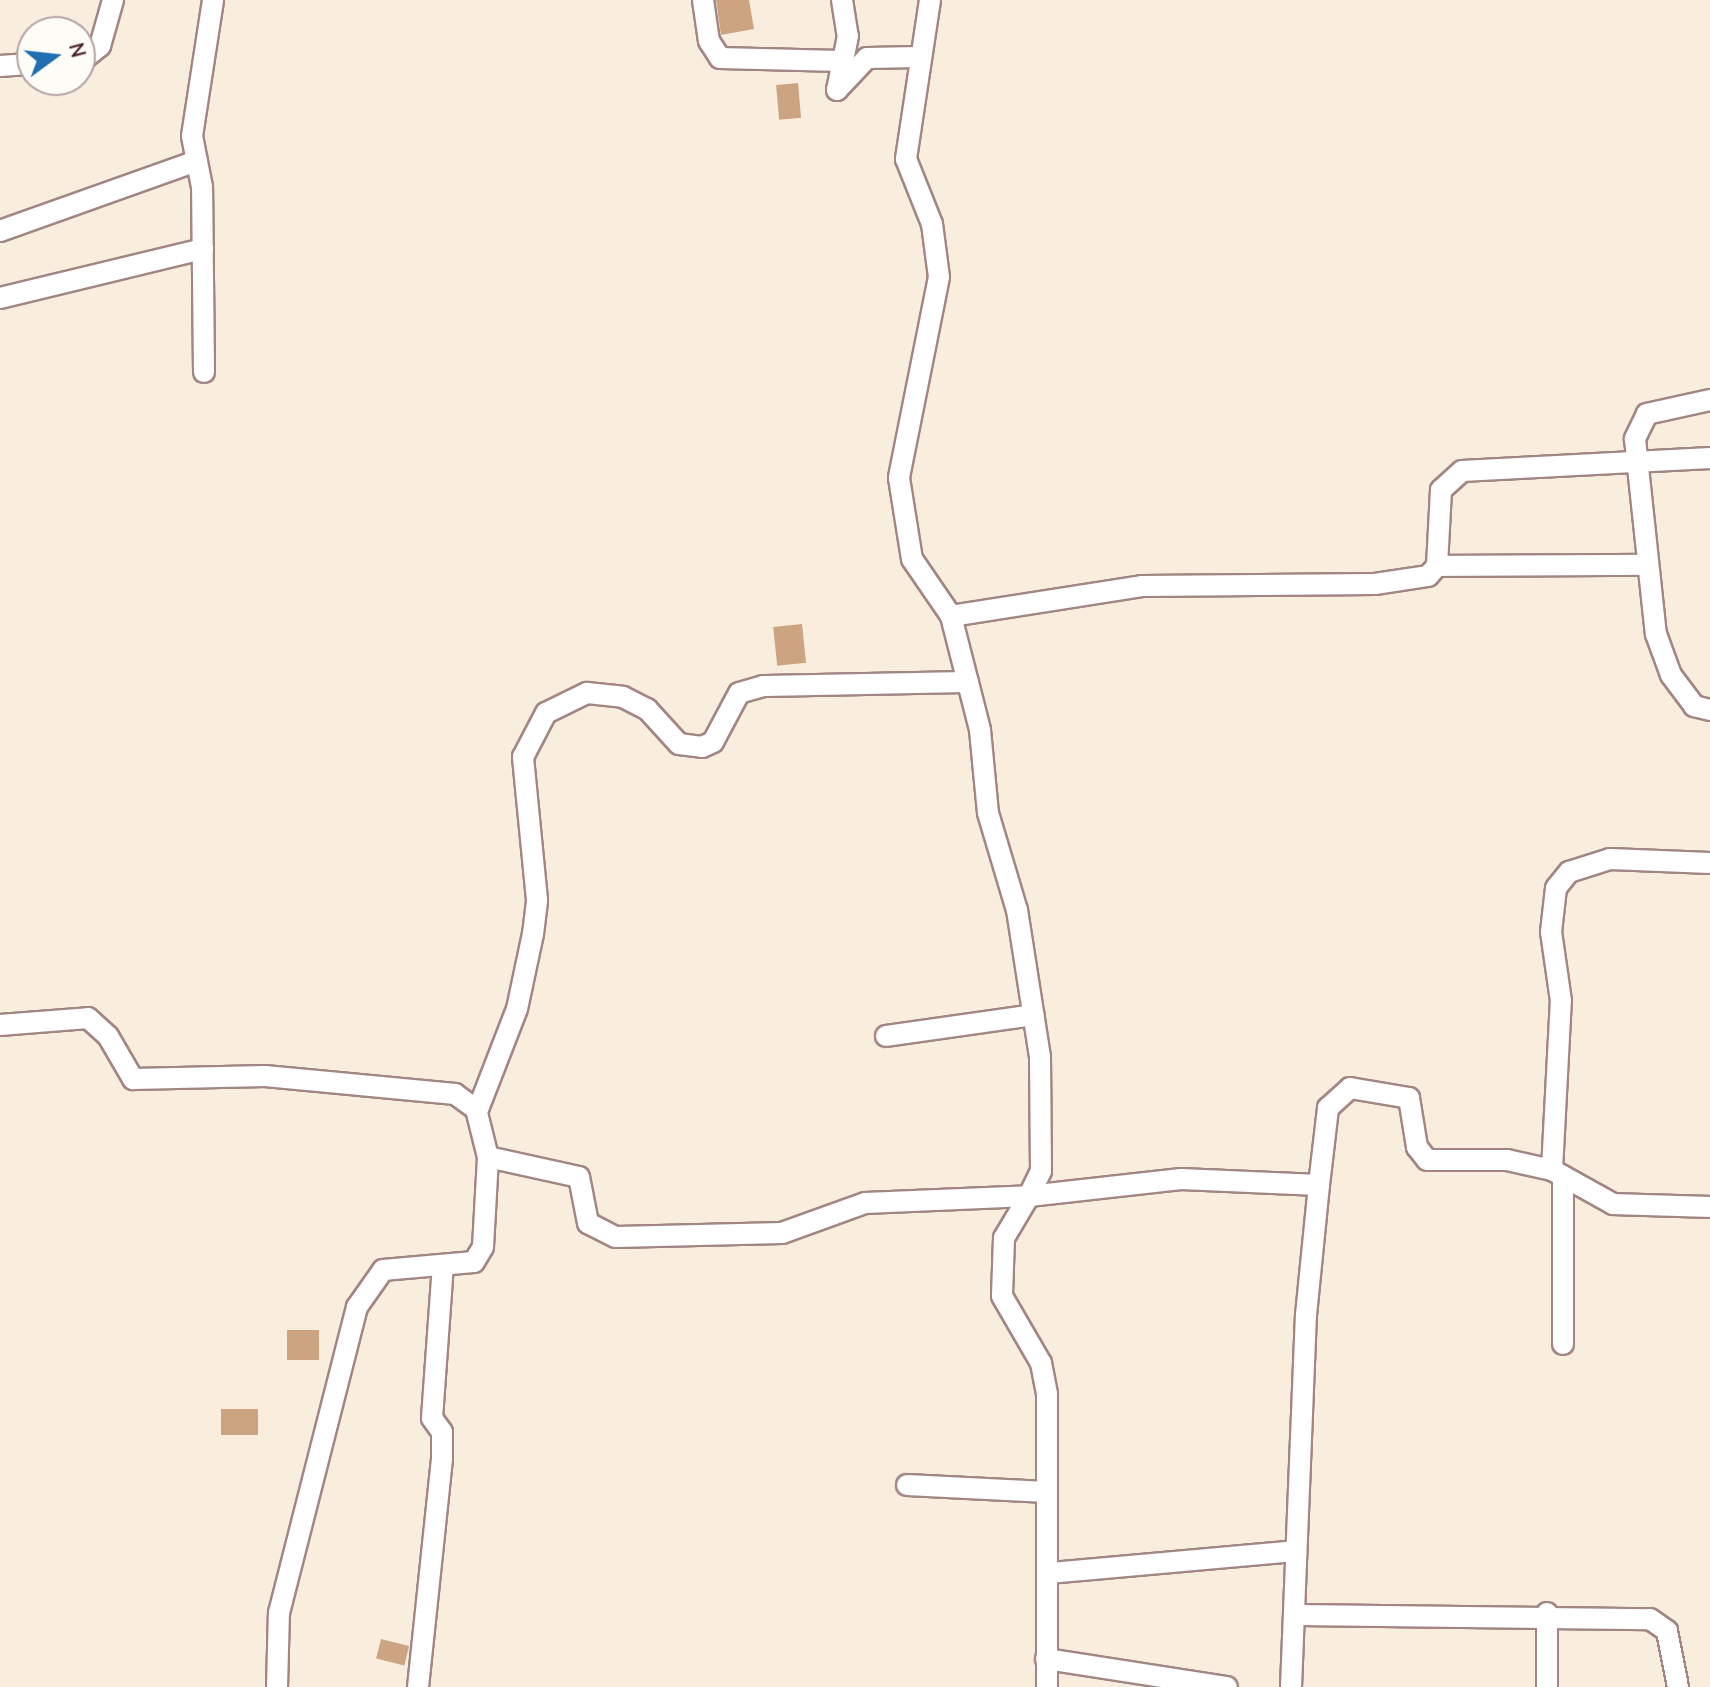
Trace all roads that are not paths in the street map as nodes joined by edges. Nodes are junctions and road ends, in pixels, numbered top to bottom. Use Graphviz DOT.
graph roads {
  1 [pos="113,0"];
  2 [pos="213,0"];
  3 [pos="703,0"];
  4 [pos="842,0"];
  5 [pos="930,0"];
  6 [pos="96,49"];
  7 [pos="919,57"];
  8 [pos="841,61"];
  9 [pos="197,161"];
  10 [pos="0,231"];
  11 [pos="203,249"];
  12 [pos="0,298"];
  13 [pos="204,372"];
  14 [pos="1710,400"];
  15 [pos="1710,458"];
  16 [pos="1639,464"];
  17 [pos="1648,565"];
  18 [pos="1437,566"];
  19 [pos="951,616"];
  20 [pos="968,682"];
  21 [pos="1710,710"];
  22 [pos="1710,863"];
  23 [pos="1034,1015"];
  24 [pos="0,1025"];
  25 [pos="886,1036"];
  26 [pos="477,1112"];
  27 [pos="488,1157"];
  28 [pos="1557,1173"];
  29 [pos="1319,1185"];
  30 [pos="1029,1196"];
  31 [pos="1710,1207"];
  32 [pos="443,1266"];
  33 [pos="1563,1344"];
  34 [pos="907,1485"];
  35 [pos="1047,1492"];
  36 [pos="1296,1551"];
  37 [pos="1050,1573"];
  38 [pos="1547,1613"];
  39 [pos="1298,1615"];
  40 [pos="1046,1659"];
  41 [pos="277,1687"];
  42 [pos="418,1687"];
  43 [pos="1047,1687"];
  44 [pos="1227,1687"];
  45 [pos="1291,1687"];
  46 [pos="1547,1687"];
  47 [pos="1678,1687"];
  1 -- 6 [label="street"];
  2 -- 9 [label="street"];
  3 -- 8 [label="street"];
  4 -- 8 [label="street"];
  5 -- 7 [label="street"];
  7 -- 8 [label="street"];
  7 -- 19 [label="street"];
  9 -- 10 [label="street"];
  9 -- 11 [label="street"];
  11 -- 12 [label="street"];
  11 -- 13 [label="street"];
  14 -- 16 [label="street"];
  15 -- 16 [label="street"];
  16 -- 17 [label="street"];
  16 -- 18 [label="street"];
  17 -- 18 [label="street"];
  17 -- 21 [label="street"];
  18 -- 19 [label="street"];
  19 -- 20 [label="street"];
  20 -- 23 [label="street"];
  20 -- 26 [label="street"];
  22 -- 28 [label="street"];
  23 -- 25 [label="street"];
  23 -- 30 [label="street"];
  24 -- 26 [label="street"];
  26 -- 27 [label="street"];
  27 -- 30 [label="street"];
  27 -- 32 [label="street"];
  28 -- 29 [label="street"];
  28 -- 31 [label="street"];
  28 -- 33 [label="street"];
  29 -- 30 [label="street"];
  29 -- 36 [label="street"];
  30 -- 35 [label="street"];
  32 -- 41 [label="street"];
  32 -- 42 [label="street"];
  34 -- 35 [label="street"];
  35 -- 37 [label="street"];
  36 -- 37 [label="street"];
  36 -- 39 [label="street"];
  37 -- 40 [label="street"];
  38 -- 39 [label="street"];
  38 -- 46 [label="street"];
  38 -- 47 [label="street"];
  39 -- 45 [label="street"];
  40 -- 43 [label="street"];
  40 -- 44 [label="street"];
}
